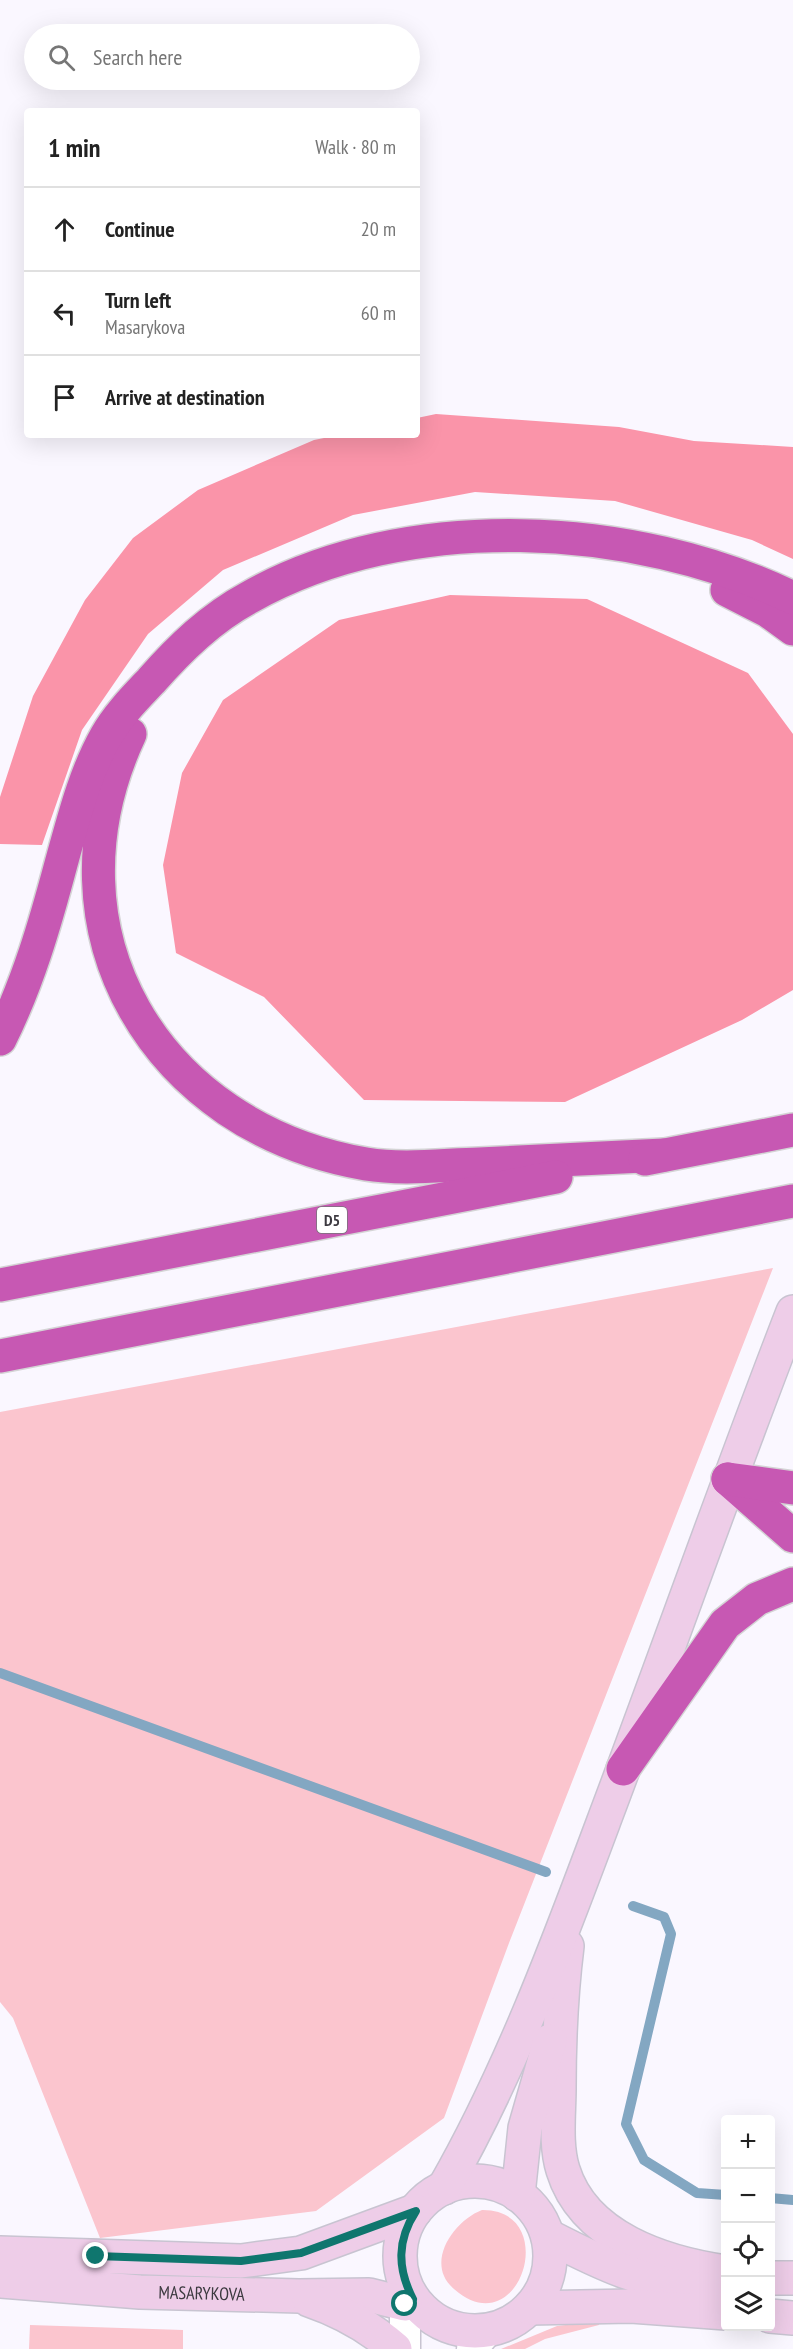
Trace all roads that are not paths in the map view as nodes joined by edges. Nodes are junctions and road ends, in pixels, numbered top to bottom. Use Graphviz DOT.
graph roads {
  1 [pos="624,546"];
  2 [pos="793,598"];
  3 [pos="793,629"];
  4 [pos="169,661"];
  5 [pos="0,1039"];
  6 [pos="793,1130"];
  7 [pos="664,1155"];
  8 [pos="793,1201"];
  9 [pos="0,1285"];
  10 [pos="793,1312"];
  11 [pos="0,1356"];
  12 [pos="728,1479"];
  13 [pos="793,1488"];
  14 [pos="793,1536"];
  15 [pos="793,1584"];
  16 [pos="623,1769"];
  17 [pos="572,1905"];
  18 [pos="559,2014"];
  19 [pos="444,2188"];
  20 [pos="519,2195"];
  21 [pos="416,2211"];
  22 [pos="548,2236"];
  23 [pos="0,2253"];
  24 [pos="721,2271"];
  25 [pos="775,2278"];
  26 [pos="793,2278"];
  27 [pos="0,2281"];
  28 [pos="721,2292"];
  29 [pos="299,2296"];
  30 [pos="775,2297"];
  31 [pos="793,2298"];
  32 [pos="409,2301"];
  33 [pos="530,2308"];
  34 [pos="721,2313"];
  35 [pos="775,2316"];
  36 [pos="793,2318"];
  37 [pos="480,2340"];
  38 [pos="395,2349"];
  39 [pos="405,2349"];
  1 -- 2 [label="highway"];
  1 -- 3 [label="highway"];
  1 -- 4 [label="highway"];
  4 -- 5 [label="highway"];
  4 -- 7 [label="highway"];
  6 -- 7 [label="highway, D5"];
  7 -- 9 [label="highway, D5"];
  8 -- 11 [label="highway"];
  10 -- 12 [label="main road"];
  12 -- 13 [label="highway"];
  12 -- 14 [label="highway"];
  12 -- 16 [label="main road"];
  15 -- 16 [label="highway"];
  16 -- 17 [label="main road"];
  17 -- 18 [label="main road"];
  17 -- 19 [label="main road"];
  18 -- 20 [label="main road"];
  18 -- 24 [label="main road"];
  19 -- 20 [label="main road"];
  19 -- 21 [label="main road"];
  20 -- 22 [label="main road"];
  21 -- 23 [label="main road, MASARYKOVA"];
  21 -- 32 [label="main road"];
  22 -- 28 [label="main road"];
  22 -- 33 [label="main road"];
  25 -- 26 [label="main road"];
  27 -- 29 [label="main road, MASARYKOVA"];
  29 -- 32 [label="main road, MASARYKOVA"];
  29 -- 38 [label="main road"];
  30 -- 31 [label="main road"];
  32 -- 37 [label="main road"];
  32 -- 39 [label="street"];
  33 -- 34 [label="main road"];
  33 -- 37 [label="main road"];
  35 -- 36 [label="main road"];
}
